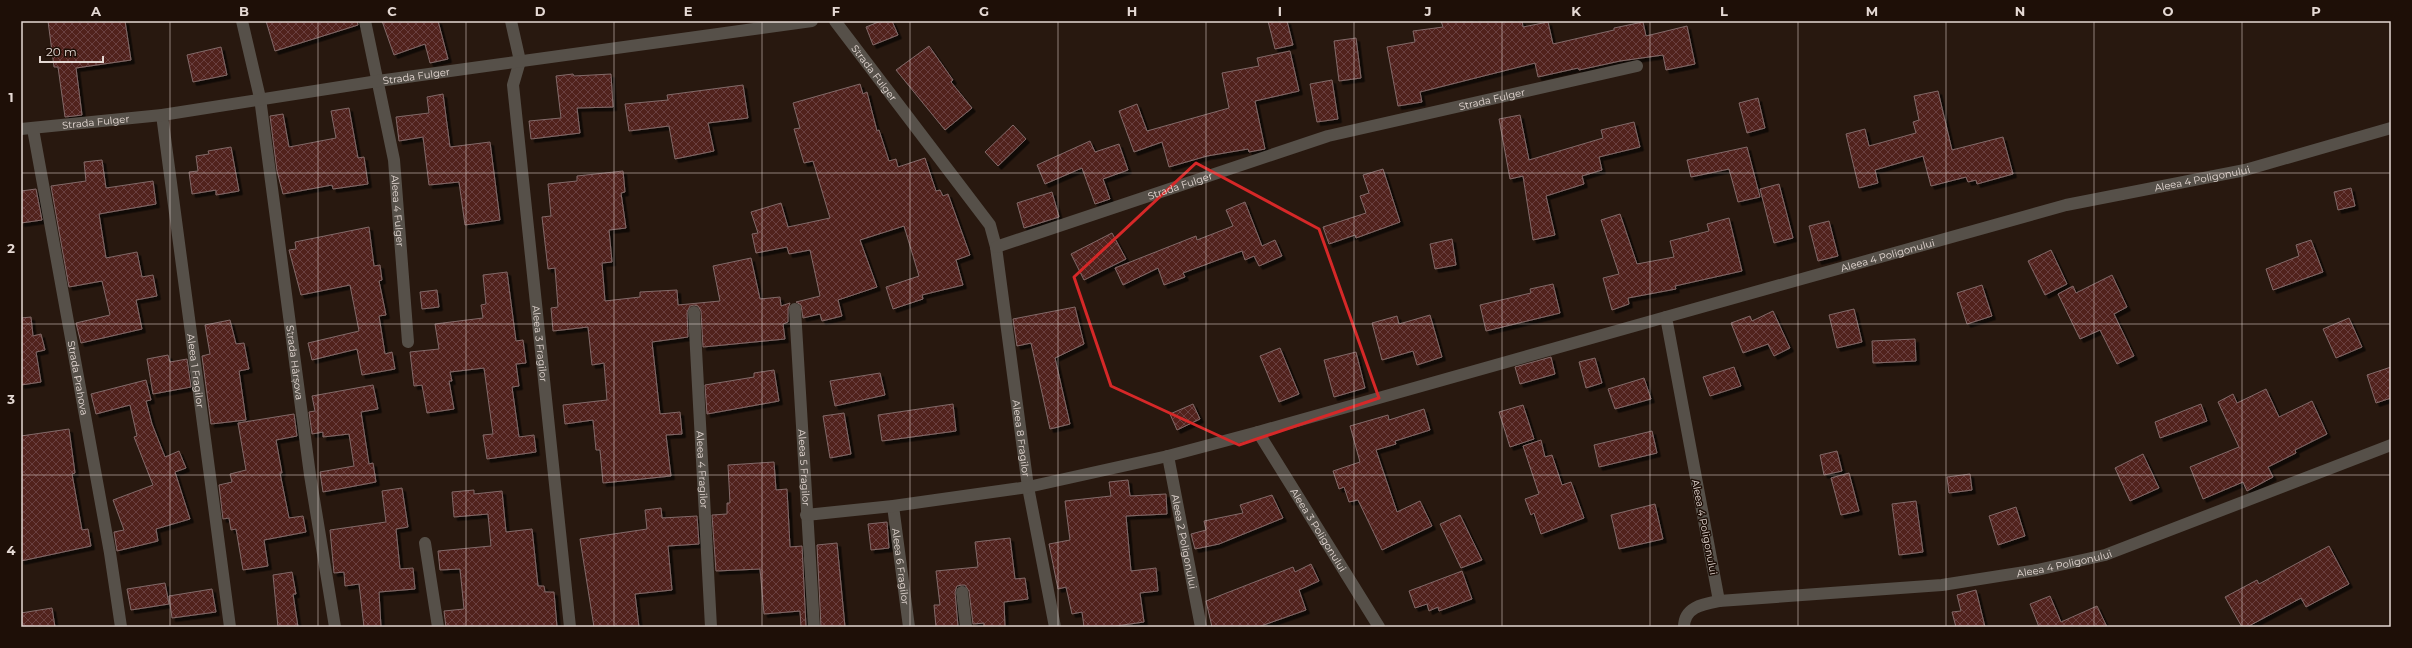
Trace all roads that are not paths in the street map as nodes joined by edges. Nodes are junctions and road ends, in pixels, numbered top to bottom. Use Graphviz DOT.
graph roads {
  1 [pos="242,21"];
  2 [pos="365,21"];
  3 [pos="511,21"];
  4 [pos="812,21"];
  5 [pos="835,21"];
  6 [pos="520,61"];
  7 [pos="1637,66"];
  8 [pos="378,81"];
  9 [pos="260,98"];
  10 [pos="162,115"];
  11 [pos="2391,128"];
  12 [pos="27,129"];
  13 [pos="996,247"];
  14 [pos="795,309"];
  15 [pos="694,312"];
  16 [pos="1666,316"];
  17 [pos="408,342"];
  18 [pos="1258,432"];
  19 [pos="2391,445"];
  20 [pos="1168,456"];
  21 [pos="1028,487"];
  22 [pos="894,506"];
  23 [pos="806,515"];
  24 [pos="425,543"];
  25 [pos="962,592"];
  26 [pos="1719,601"];
  27 [pos="122,627"];
  28 [pos="230,627"];
  29 [pos="335,627"];
  30 [pos="438,627"];
  31 [pos="570,627"];
  32 [pos="711,627"];
  33 [pos="814,627"];
  34 [pos="909,627"];
  35 [pos="966,627"];
  36 [pos="1055,627"];
  37 [pos="1201,627"];
  38 [pos="1379,627"];
  39 [pos="1684,627"];
  1 -- 9 [label="street, Strada Hârșova"];
  2 -- 8 [label="street, Aleea 4 Fulger"];
  3 -- 6 [label="street"];
  4 -- 6 [label="street, Strada Fulger"];
  5 -- 13 [label="street, Strada Fulger"];
  6 -- 8 [label="street, Strada Fulger"];
  6 -- 31 [label="street, Aleea 3 Fragilor"];
  7 -- 13 [label="street, Strada Fulger"];
  8 -- 9 [label="street, Strada Fulger"];
  8 -- 17 [label="street, Aleea 4 Fulger"];
  9 -- 10 [label="street, Strada Fulger"];
  9 -- 29 [label="street, Strada Hârșova"];
  10 -- 12 [label="street, Strada Fulger"];
  10 -- 28 [label="street, Aleea 1 Fragilor"];
  11 -- 16 [label="street, Aleea 4 Poligonului"];
  12 -- 27 [label="street, Strada Prahova"];
  13 -- 21 [label="street, Aleea 8 Fragilor"];
  14 -- 23 [label="street, Aleea 5 Fragilor"];
  15 -- 32 [label="street, Aleea 4 Fragilor"];
  16 -- 18 [label="street"];
  16 -- 26 [label="street, Aleea 4 Poligonului"];
  18 -- 20 [label="street"];
  18 -- 38 [label="street, Aleea 3 Poligonului"];
  19 -- 26 [label="street, Aleea 4 Poligonului"];
  20 -- 21 [label="street"];
  20 -- 37 [label="street, Aleea 2 Poligonului"];
  21 -- 22 [label="street"];
  21 -- 36 [label="street, Aleea 8 Fragilor"];
  22 -- 23 [label="street"];
  22 -- 34 [label="street, Aleea 6 Fragilor"];
  23 -- 33 [label="street, Aleea 5 Fragilor"];
  24 -- 30 [label="street"];
  25 -- 35 [label="street"];
  26 -- 39 [label="street, Aleea 4 Poligonului"];
}
